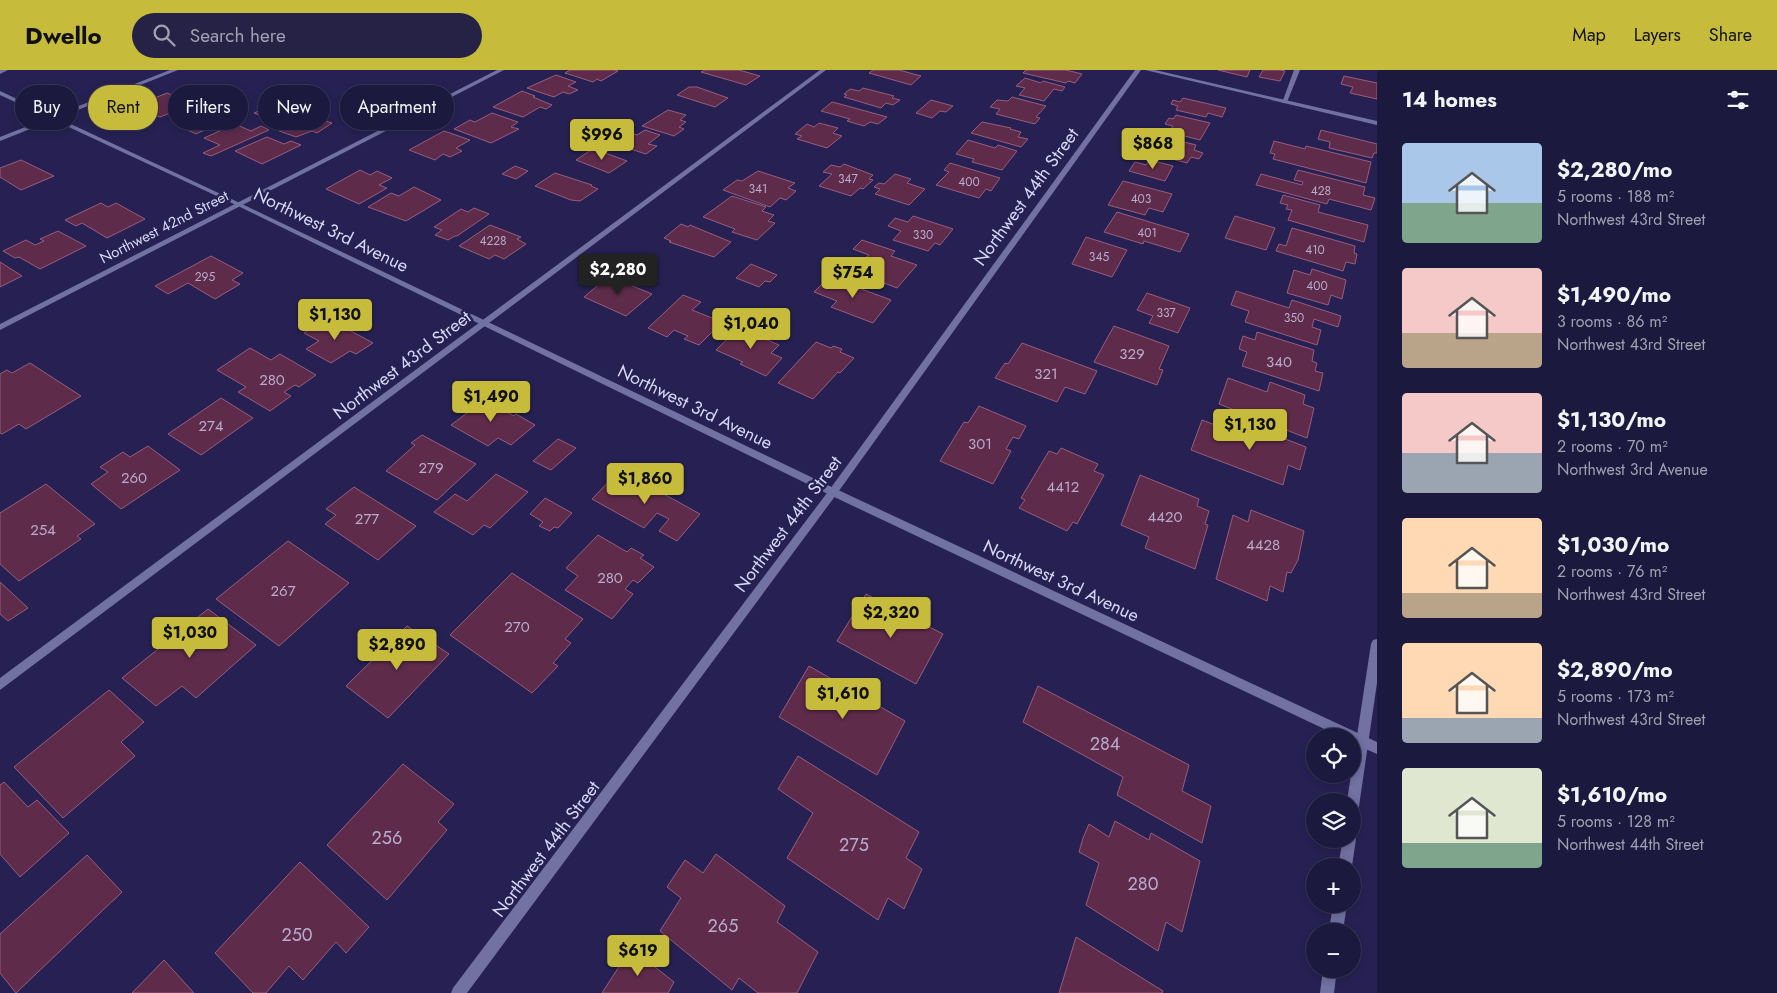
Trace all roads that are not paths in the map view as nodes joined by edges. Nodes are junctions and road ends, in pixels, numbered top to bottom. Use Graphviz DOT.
graph roads {
  1 [pos="5,70"];
  2 [pos="176,70"];
  3 [pos="501,70"];
  4 [pos="823,70"];
  5 [pos="1138,70"];
  6 [pos="1148,70"];
  7 [pos="1297,70"];
  8 [pos="0,72"];
  9 [pos="0,93"];
  10 [pos="15,100"];
  11 [pos="1284,102"];
  12 [pos="78,108"];
  13 [pos="1377,123"];
  14 [pos="23,130"];
  15 [pos="78,130"];
  16 [pos="0,139"];
  17 [pos="238,204"];
  18 [pos="486,323"];
  19 [pos="0,327"];
  20 [pos="833,492"];
  21 [pos="1377,644"];
  22 [pos="0,685"];
  23 [pos="1363,741"];
  24 [pos="1377,748"];
  25 [pos="1355,793"];
  26 [pos="1329,978"];
  27 [pos="458,993"];
  28 [pos="1327,993"];
  1 -- 8 [label="street"];
  2 -- 12 [label="street"];
  3 -- 17 [label="street, Northwest 42nd Street"];
  4 -- 18 [label="street, Northwest 43rd Street"];
  5 -- 20 [label="street, Northwest 44th Street"];
  6 -- 11 [label="street"];
  7 -- 11 [label="street"];
  9 -- 10 [label="street, Northwest 3rd Avenue"];
  11 -- 13 [label="street"];
  14 -- 16 [label="street"];
  15 -- 17 [label="street, Northwest 3rd Avenue"];
  17 -- 18 [label="street, Northwest 3rd Avenue"];
  17 -- 19 [label="street, Northwest 42nd Street"];
  18 -- 20 [label="street, Northwest 3rd Avenue"];
  18 -- 22 [label="street, Northwest 43rd Street"];
  20 -- 23 [label="street, Northwest 3rd Avenue"];
  20 -- 27 [label="street, Northwest 44th Street"];
  21 -- 23 [label="street"];
  23 -- 24 [label="street, Northwest 3rd Avenue"];
  23 -- 25 [label="street"];
  26 -- 28 [label="street"];
}
